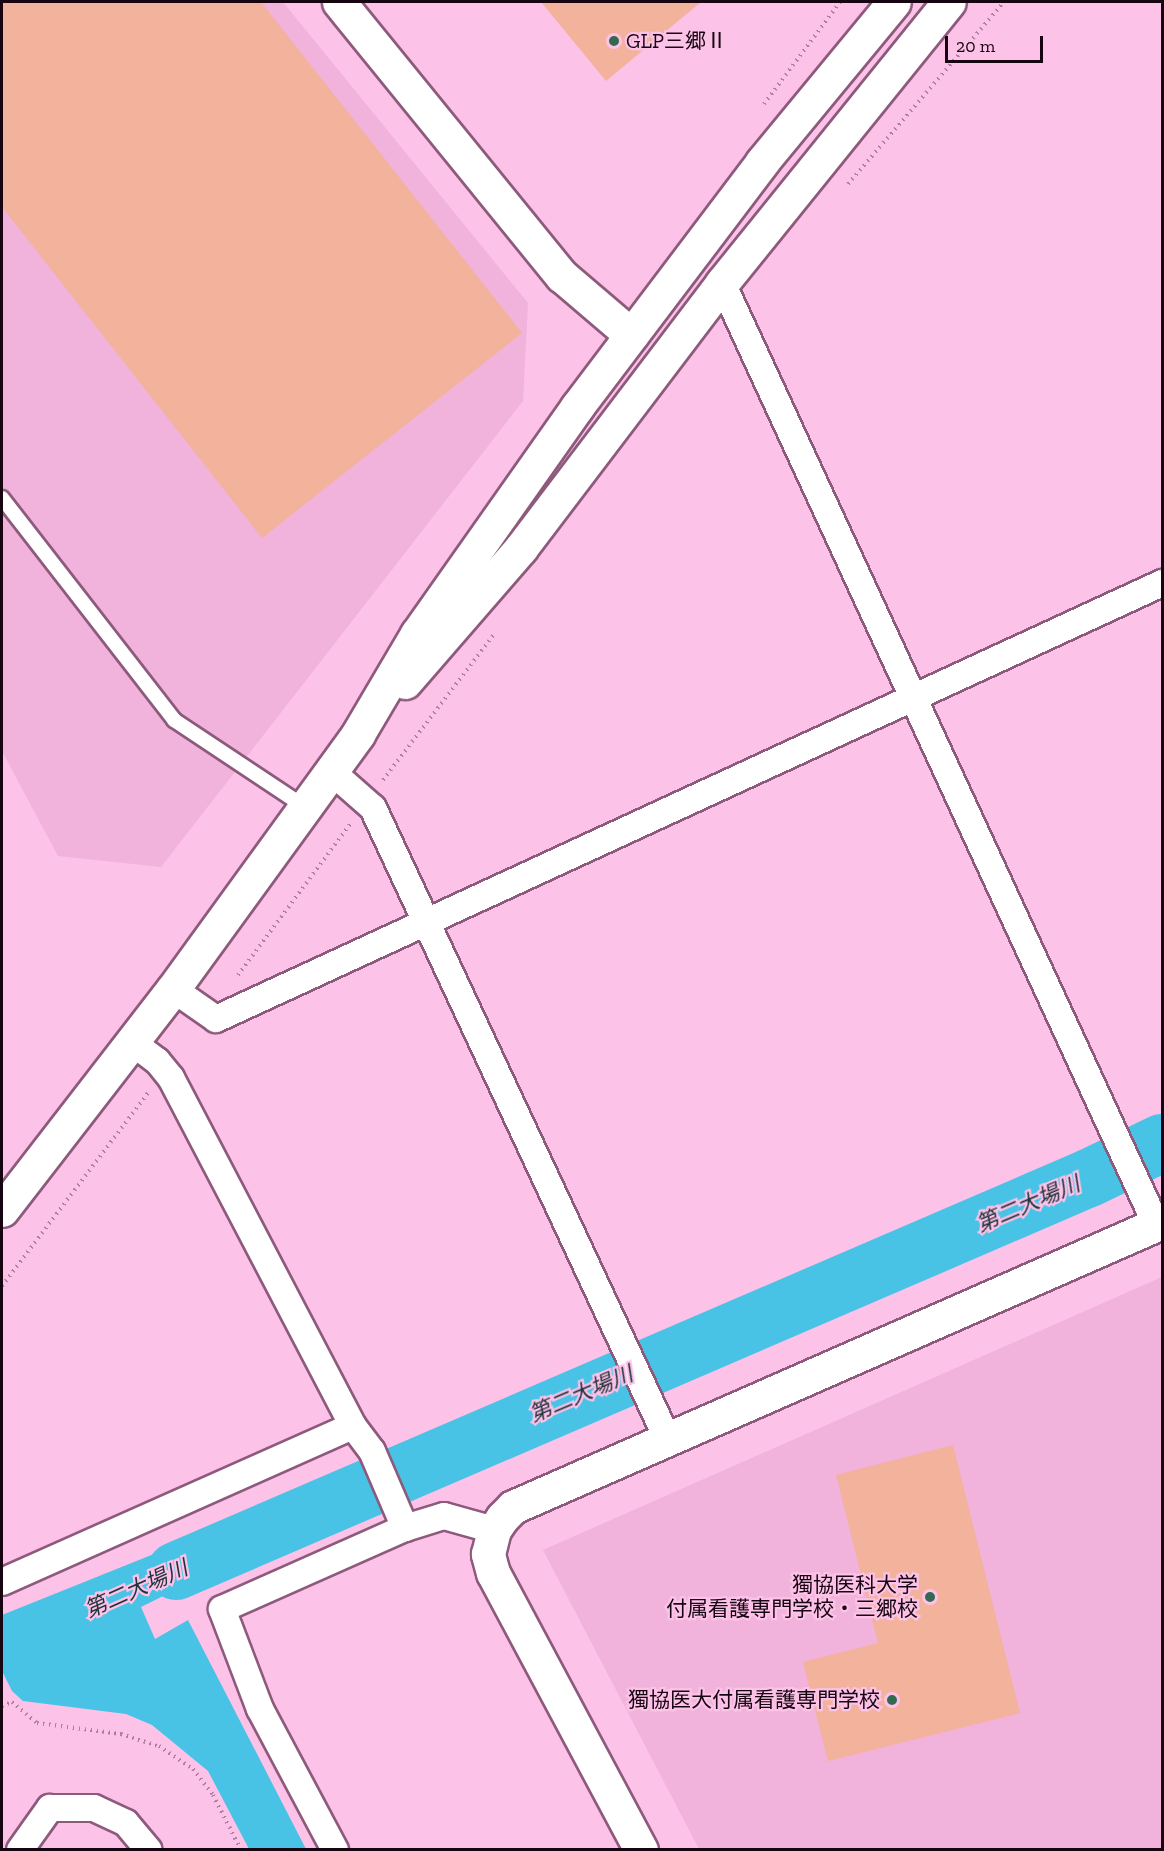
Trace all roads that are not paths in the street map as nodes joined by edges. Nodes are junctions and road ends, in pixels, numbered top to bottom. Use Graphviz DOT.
graph roads {
  1 [pos="339,2"];
  2 [pos="894,2"];
  3 [pos="949,2"];
  4 [pos="722,283"];
  5 [pos="631,335"];
  6 [pos="2,498"];
  7 [pos="1162,583"];
  8 [pos="914,698"];
  9 [pos="358,734"];
  10 [pos="331,771"];
  11 [pos="305,807"];
  12 [pos="427,923"];
  13 [pos="173,989"];
  14 [pos="132,1042"];
  15 [pos="2,1210"];
  16 [pos="1160,1223"];
  17 [pos="352,1425"];
  18 [pos="668,1440"];
  19 [pos="405,1528"];
  20 [pos="494,1530"];
  21 [pos="2,1582"];
  22 [pos="20,1850"];
  23 [pos="148,1850"];
  24 [pos="335,1850"];
  25 [pos="641,1850"];
  1 -- 5 [label="street"];
  2 -- 5 [label="street"];
  3 -- 4 [label="street"];
  4 -- 8 [label="street"];
  4 -- 9 [label="street"];
  5 -- 9 [label="street"];
  6 -- 11 [label="lane"];
  7 -- 8 [label="street"];
  8 -- 12 [label="street"];
  8 -- 16 [label="street"];
  9 -- 10 [label="street"];
  10 -- 11 [label="street"];
  10 -- 12 [label="street"];
  11 -- 13 [label="street"];
  12 -- 13 [label="street"];
  12 -- 18 [label="street"];
  13 -- 14 [label="street"];
  14 -- 15 [label="street"];
  14 -- 17 [label="street"];
  16 -- 18 [label="street"];
  17 -- 19 [label="street"];
  17 -- 21 [label="street"];
  18 -- 20 [label="street"];
  19 -- 20 [label="street"];
  19 -- 24 [label="street"];
  20 -- 25 [label="street"];
  22 -- 23 [label="street"];
}
